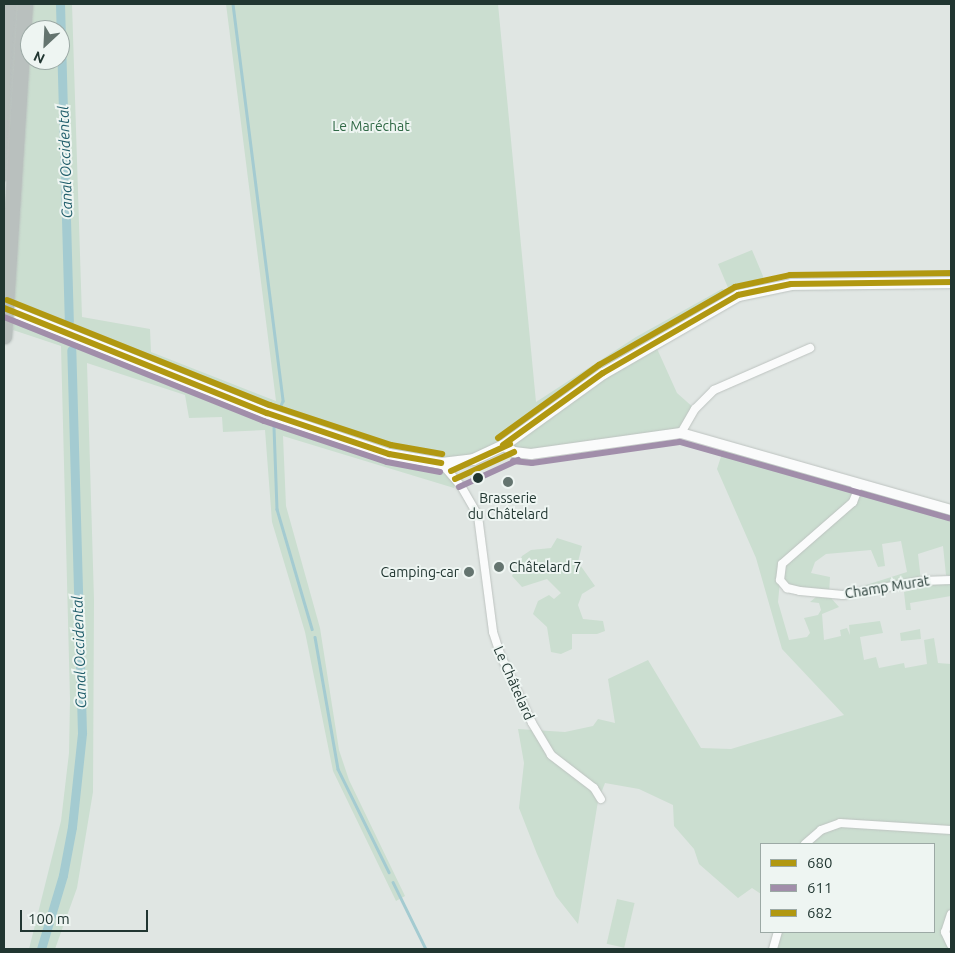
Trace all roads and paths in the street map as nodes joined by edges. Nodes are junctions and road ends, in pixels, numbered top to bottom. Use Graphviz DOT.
graph roads {
  1 [pos="12,4"];
  2 [pos="25,4"];
  3 [pos="4,173"];
  4 [pos="951,282"];
  5 [pos="4,308"];
  6 [pos="4,336"];
  7 [pos="810,348"];
  8 [pos="681,433"];
  9 [pos="503,445"];
  10 [pos="441,463"];
  11 [pos="854,482"];
  12 [pos="951,510"];
  13 [pos="951,580"];
  14 [pos="601,799"];
  15 [pos="951,830"];
  16 [pos="806,843"];
  17 [pos="951,914"];
  18 [pos="778,933"];
  19 [pos="951,945"];
  20 [pos="773,949"];
  1 -- 3 [label="highway"];
  2 -- 6 [label="highway, bridge"];
  4 -- 9 [label="main road"];
  5 -- 10 [label="main road"];
  7 -- 8 [label="street"];
  8 -- 9 [label="street"];
  8 -- 11 [label="street"];
  9 -- 10 [label="main road"];
  10 -- 14 [label="street, Le Châtelard"];
  11 -- 12 [label="street"];
  11 -- 13 [label="street, Champ Murat"];
  15 -- 16 [label="street"];
  17 -- 19 [label="street"];
  18 -- 20 [label="street"];
}
